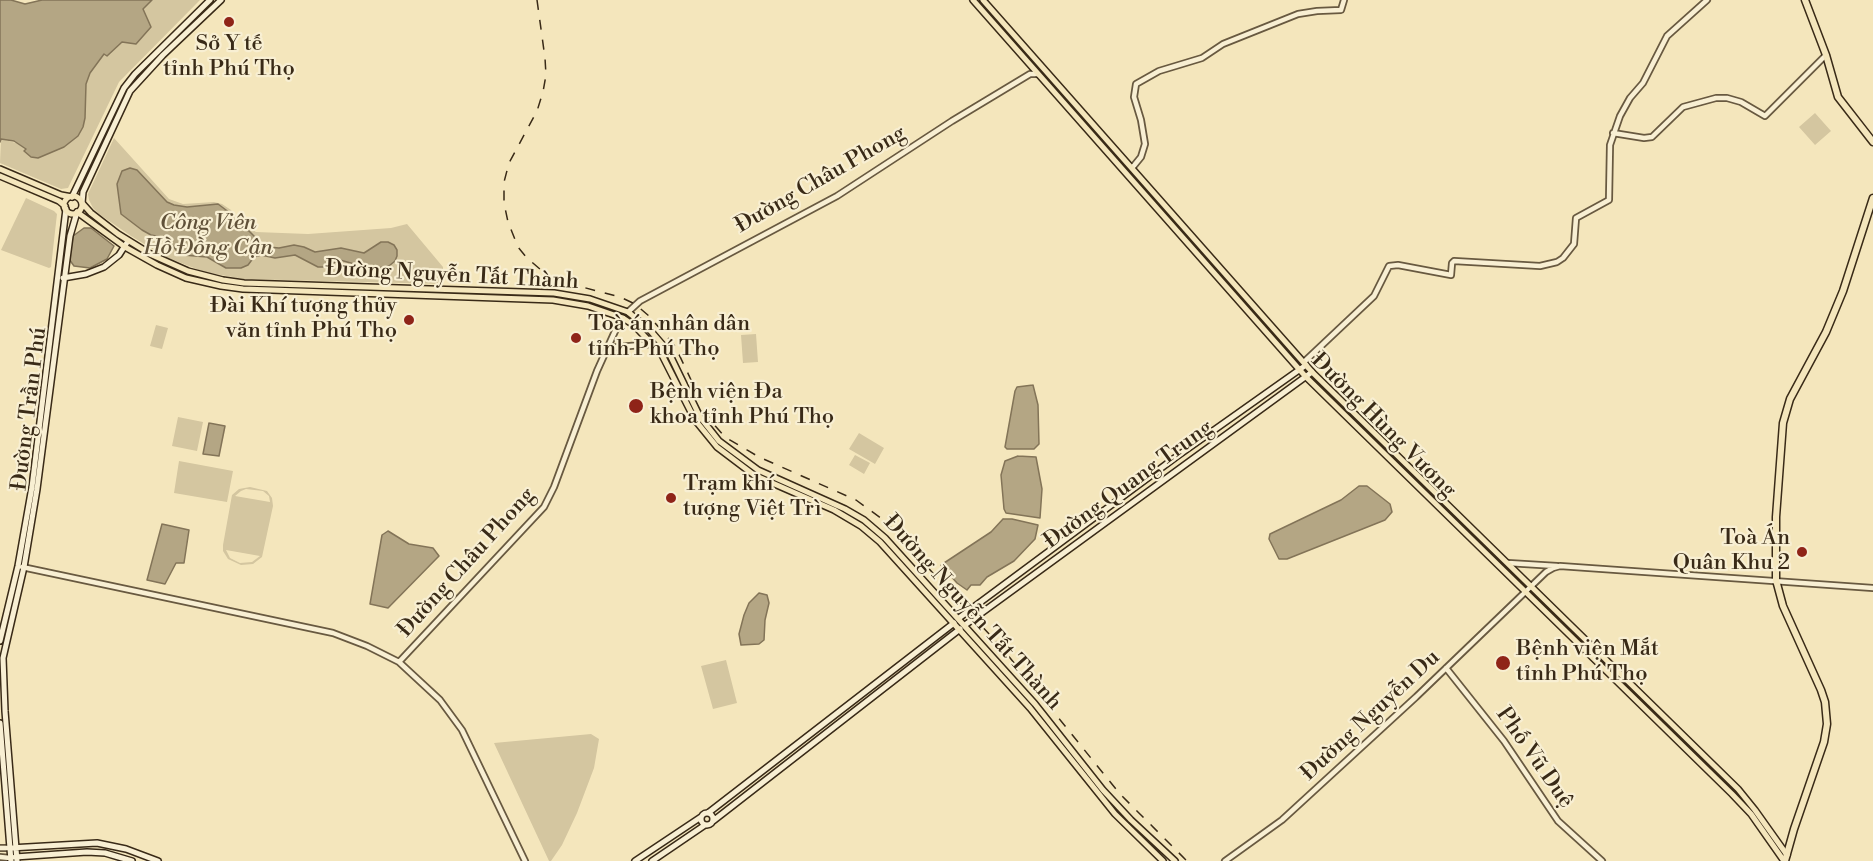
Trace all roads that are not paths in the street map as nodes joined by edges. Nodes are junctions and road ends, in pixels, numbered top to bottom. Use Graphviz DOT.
graph roads {
  1 [pos="210,0"];
  2 [pos="221,0"];
  3 [pos="973,0"];
  4 [pos="983,0"];
  5 [pos="1344,0"];
  6 [pos="1707,0"];
  7 [pos="1805,0"];
  8 [pos="1826,55"];
  9 [pos="1034,72"];
  10 [pos="131,84"];
  11 [pos="1613,134"];
  12 [pos="1873,142"];
  13 [pos="1132,168"];
  14 [pos="0,169"];
  15 [pos="0,176"];
  16 [pos="72,196"];
  17 [pos="1873,198"];
  18 [pos="82,203"];
  19 [pos="65,208"];
  20 [pos="77,212"];
  21 [pos="1185,228"];
  22 [pos="1178,234"];
  23 [pos="126,244"];
  24 [pos="61,278"];
  25 [pos="544,296"];
  26 [pos="628,312"];
  27 [pos="623,318"];
  28 [pos="653,344"];
  29 [pos="607,348"];
  30 [pos="1305,364"];
  31 [pos="1300,370"];
  32 [pos="1312,372"];
  33 [pos="681,375"];
  34 [pos="1306,377"];
  35 [pos="675,379"];
  36 [pos="1298,383"];
  37 [pos="1313,384"];
  38 [pos="1508,563"];
  39 [pos="1560,566"];
  40 [pos="21,567"];
  41 [pos="1776,580"];
  42 [pos="1521,586"];
  43 [pos="1531,586"];
  44 [pos="1873,588"];
  45 [pos="1526,591"];
  46 [pos="1531,596"];
  47 [pos="1520,597"];
  48 [pos="957,621"];
  49 [pos="963,627"];
  50 [pos="0,641"];
  51 [pos="923,646"];
  52 [pos="929,652"];
  53 [pos="399,662"];
  54 [pos="1446,668"];
  55 [pos="1014,685"];
  56 [pos="1663,715"];
  57 [pos="1657,720"];
  58 [pos="0,723"];
  59 [pos="708,813"];
  60 [pos="701,817"];
  61 [pos="713,821"];
  62 [pos="705,825"];
  63 [pos="1151,838"];
  64 [pos="1144,845"];
  65 [pos="0,848"];
  66 [pos="13,848"];
  67 [pos="0,857"];
  68 [pos="14,859"];
  69 [pos="1787,859"];
  70 [pos="132,861"];
  71 [pos="158,861"];
  72 [pos="525,861"];
  73 [pos="635,861"];
  74 [pos="652,861"];
  75 [pos="1162,861"];
  76 [pos="1175,861"];
  77 [pos="1225,861"];
  78 [pos="1602,861"];
  1 -- 10 [label="main road"];
  2 -- 10 [label="main road"];
  3 -- 9 [label="main road, Đường Hùng Vương"];
  4 -- 13 [label="main road, Đường Hùng Vương"];
  5 -- 13 [label="street"];
  6 -- 11 [label="street"];
  7 -- 8 [label="highway"];
  8 -- 11 [label="street"];
  8 -- 12 [label="highway"];
  9 -- 22 [label="main road, Đường Hùng Vương"];
  9 -- 26 [label="street, Đường Châu Phong"];
  10 -- 16 [label="main road"];
  10 -- 18 [label="main road"];
  11 -- 30 [label="street"];
  13 -- 21 [label="main road, Đường Hùng Vương"];
  14 -- 16 [label="main road"];
  15 -- 19 [label="main road"];
  16 -- 18 [label="main road"];
  16 -- 19 [label="main road"];
  17 -- 41 [label="highway"];
  18 -- 20 [label="main road"];
  18 -- 23 [label="main road, Đường Nguyễn Tất Thành"];
  19 -- 20 [label="main road"];
  19 -- 24 [label="main road, Đường Trần Phú"];
  20 -- 23 [label="main road, Đường Nguyễn Tất Thành"];
  20 -- 24 [label="main road, Đường Trần Phú"];
  21 -- 22 [label="main road"];
  21 -- 30 [label="main road, Đường Hùng Vương"];
  22 -- 31 [label="main road, Đường Hùng Vương"];
  23 -- 24 [label="main road"];
  23 -- 25 [label="main road, Đường Nguyễn Tất Thành"];
  24 -- 40 [label="main road, Đường Trần Phú"];
  25 -- 26 [label="main road, Đường Nguyễn Tất Thành"];
  25 -- 27 [label="main road, Đường Nguyễn Tất Thành"];
  26 -- 33 [label="main road, Đường Nguyễn Tất Thành"];
  27 -- 28 [label="main road, Đường Nguyễn Tất Thành"];
  27 -- 29 [label="street, Đường Châu Phong"];
  28 -- 29 [label="street"];
  28 -- 35 [label="main road, Đường Nguyễn Tất Thành"];
  29 -- 53 [label="street, Đường Châu Phong"];
  30 -- 31 [label="main road, Đường Quang Trung"];
  30 -- 32 [label="main road, Đường Hùng Vương"];
  31 -- 34 [label="main road, Đường Hùng Vương"];
  31 -- 48 [label="main road, Đường Quang Trung"];
  32 -- 34 [label="main road, Đường Quang Trung"];
  32 -- 38 [label="main road, Đường Hùng Vương"];
  33 -- 35 [label="main road"];
  33 -- 48 [label="main road, Đường Nguyễn Tất Thành"];
  34 -- 36 [label="main road, Đường Quang Trung"];
  34 -- 37 [label="main road, Đường Hùng Vương"];
  35 -- 48 [label="main road, Đường Nguyễn Tất Thành"];
  36 -- 37 [label="main road"];
  36 -- 49 [label="main road, Đường Quang Trung"];
  37 -- 42 [label="main road, Đường Hùng Vương"];
  38 -- 39 [label="street"];
  38 -- 43 [label="main road, Đường Hùng Vương"];
  39 -- 41 [label="street"];
  39 -- 43 [label="street, Đường Nguyễn Du"];
  40 -- 50 [label="main road, Đường Trần Phú"];
  40 -- 53 [label="street, Đường Châu Phong"];
  40 -- 66 [label="main road, Đường Trần Phú"];
  41 -- 44 [label="street"];
  41 -- 69 [label="highway"];
  42 -- 45 [label="main road, Đường Hùng Vương"];
  42 -- 47 [label="street"];
  43 -- 45 [label="street, Đường Nguyễn Du"];
  43 -- 56 [label="main road, Đường Hùng Vương"];
  45 -- 46 [label="main road, Đường Hùng Vương"];
  45 -- 47 [label="street, Đường Nguyễn Du"];
  46 -- 47 [label="street"];
  46 -- 57 [label="main road, Đường Hùng Vương"];
  47 -- 54 [label="street, Đường Nguyễn Du"];
  48 -- 49 [label="main road, Đường Nguyễn Tất Thành"];
  48 -- 51 [label="main road, Đường Quang Trung"];
  49 -- 52 [label="main road, Đường Quang Trung"];
  49 -- 55 [label="main road, Đường Nguyễn Tất Thành"];
  51 -- 52 [label="main road"];
  51 -- 59 [label="main road, Đường Quang Trung"];
  52 -- 61 [label="main road, Đường Quang Trung"];
  53 -- 72 [label="street"];
  54 -- 77 [label="street, Đường Nguyễn Du"];
  54 -- 78 [label="street, Phố Vũ Duệ"];
  55 -- 63 [label="main road, Đường Nguyễn Tất Thành"];
  55 -- 64 [label="main road, Đường Nguyễn Tất Thành"];
  56 -- 57 [label="main road"];
  56 -- 69 [label="main road, Đường Hùng Vương"];
  57 -- 69 [label="main road, Đường Hùng Vương"];
  58 -- 66 [label="main road, Đường Trần Phú"];
  59 -- 60 [label="main road"];
  59 -- 61 [label="main road"];
  60 -- 62 [label="main road"];
  60 -- 73 [label="main road"];
  61 -- 62 [label="main road"];
  62 -- 74 [label="main road"];
  63 -- 64 [label="main road"];
  63 -- 76 [label="main road, Đường Nguyễn Tất Thành"];
  64 -- 75 [label="main road, Đường Nguyễn Tất Thành"];
  65 -- 66 [label="street"];
  66 -- 68 [label="main road, Đường Trần Phú"];
  66 -- 71 [label="main road"];
  67 -- 68 [label="street"];
  68 -- 70 [label="main road"];
}
